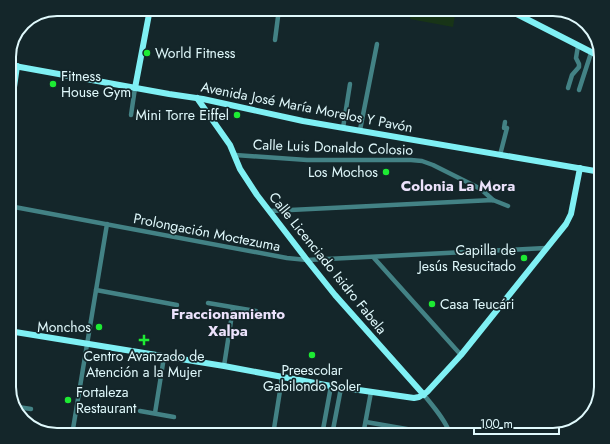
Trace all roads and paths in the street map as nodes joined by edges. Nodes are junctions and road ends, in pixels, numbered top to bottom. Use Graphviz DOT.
graph roads {
  1 [pos="149,16"];
  2 [pos="278,16"];
  3 [pos="520,16"];
  4 [pos="275,40"];
  5 [pos="377,44"];
  6 [pos="578,46"];
  7 [pos="591,53"];
  8 [pos="17,66"];
  9 [pos="16,73"];
  10 [pos="350,84"];
  11 [pos="135,88"];
  12 [pos="568,88"];
  13 [pos="579,90"];
  14 [pos="197,98"];
  15 [pos="131,115"];
  16 [pos="505,122"];
  17 [pos="343,128"];
  18 [pos="360,130"];
  19 [pos="235,155"];
  20 [pos="500,155"];
  21 [pos="580,168"];
  22 [pos="594,171"];
  23 [pos="492,200"];
  24 [pos="508,206"];
  25 [pos="16,207"];
  26 [pos="270,211"];
  27 [pos="107,224"];
  28 [pos="546,248"];
  29 [pos="374,258"];
  30 [pos="307,260"];
  31 [pos="96,290"];
  32 [pos="208,303"];
  33 [pos="177,305"];
  34 [pos="233,308"];
  35 [pos="256,311"];
  36 [pos="16,332"];
  37 [pos="87,345"];
  38 [pos="461,355"];
  39 [pos="164,357"];
  40 [pos="224,366"];
  41 [pos="282,378"];
  42 [pos="331,386"];
  43 [pos="341,388"];
  44 [pos="371,392"];
  45 [pos="424,395"];
  46 [pos="22,408"];
  47 [pos="31,409"];
  48 [pos="140,411"];
  49 [pos="155,413"];
  50 [pos="174,416"];
  51 [pos="366,422"];
  52 [pos="73,428"];
  53 [pos="274,428"];
  54 [pos="324,428"];
  55 [pos="334,428"];
  56 [pos="365,428"];
  57 [pos="401,428"];
  58 [pos="447,428"];
  1 -- 11 [label="main road"];
  2 -- 4 [label="street"];
  3 -- 6 [label="main road"];
  5 -- 18 [label="street"];
  6 -- 7 [label="main road"];
  6 -- 12 [label="street"];
  7 -- 13 [label="street"];
  8 -- 9 [label="main road"];
  8 -- 11 [label="main road, Avenida José María Morelos Y Pavón"];
  10 -- 17 [label="street"];
  11 -- 14 [label="main road, Avenida José María Morelos Y Pavón"];
  11 -- 15 [label="street"];
  14 -- 17 [label="main road, Avenida José María Morelos Y Pavón"];
  14 -- 19 [label="main road, Calle Licenciado Isidro Fabela"];
  16 -- 20 [label="street"];
  17 -- 18 [label="main road, Avenida José María Morelos Y Pavón"];
  18 -- 20 [label="main road, Avenida José María Morelos Y Pavón"];
  19 -- 23 [label="street, Calle Luis Donaldo Colosio"];
  19 -- 26 [label="main road, Calle Licenciado Isidro Fabela"];
  20 -- 21 [label="main road, Avenida José María Morelos Y Pavón"];
  21 -- 22 [label="main road, Avenida José María Morelos Y Pavón"];
  21 -- 28 [label="main road"];
  23 -- 24 [label="street"];
  23 -- 26 [label="street"];
  25 -- 27 [label="street, Prolongación Moctezuma"];
  26 -- 30 [label="main road, Calle Licenciado Isidro Fabela"];
  27 -- 30 [label="street, Prolongación Moctezuma"];
  27 -- 31 [label="street"];
  28 -- 29 [label="street, Prolongación Moctezuma"];
  28 -- 38 [label="main road"];
  29 -- 30 [label="street, Prolongación Moctezuma"];
  29 -- 38 [label="street"];
  30 -- 45 [label="main road, Calle Licenciado Isidro Fabela"];
  31 -- 33 [label="street"];
  31 -- 37 [label="street"];
  32 -- 34 [label="street"];
  34 -- 35 [label="street"];
  34 -- 40 [label="street"];
  36 -- 37 [label="main road"];
  37 -- 39 [label="main road"];
  37 -- 52 [label="street"];
  38 -- 45 [label="main road"];
  39 -- 40 [label="main road"];
  39 -- 49 [label="street"];
  40 -- 41 [label="main road"];
  41 -- 42 [label="main road"];
  41 -- 53 [label="street"];
  42 -- 43 [label="main road"];
  42 -- 54 [label="street"];
  43 -- 44 [label="main road"];
  43 -- 55 [label="street"];
  44 -- 45 [label="main road"];
  44 -- 51 [label="street"];
  45 -- 58 [label="street"];
  46 -- 47 [label="street"];
  48 -- 49 [label="street"];
  49 -- 50 [label="street"];
  51 -- 56 [label="street"];
  51 -- 57 [label="street"];
}
